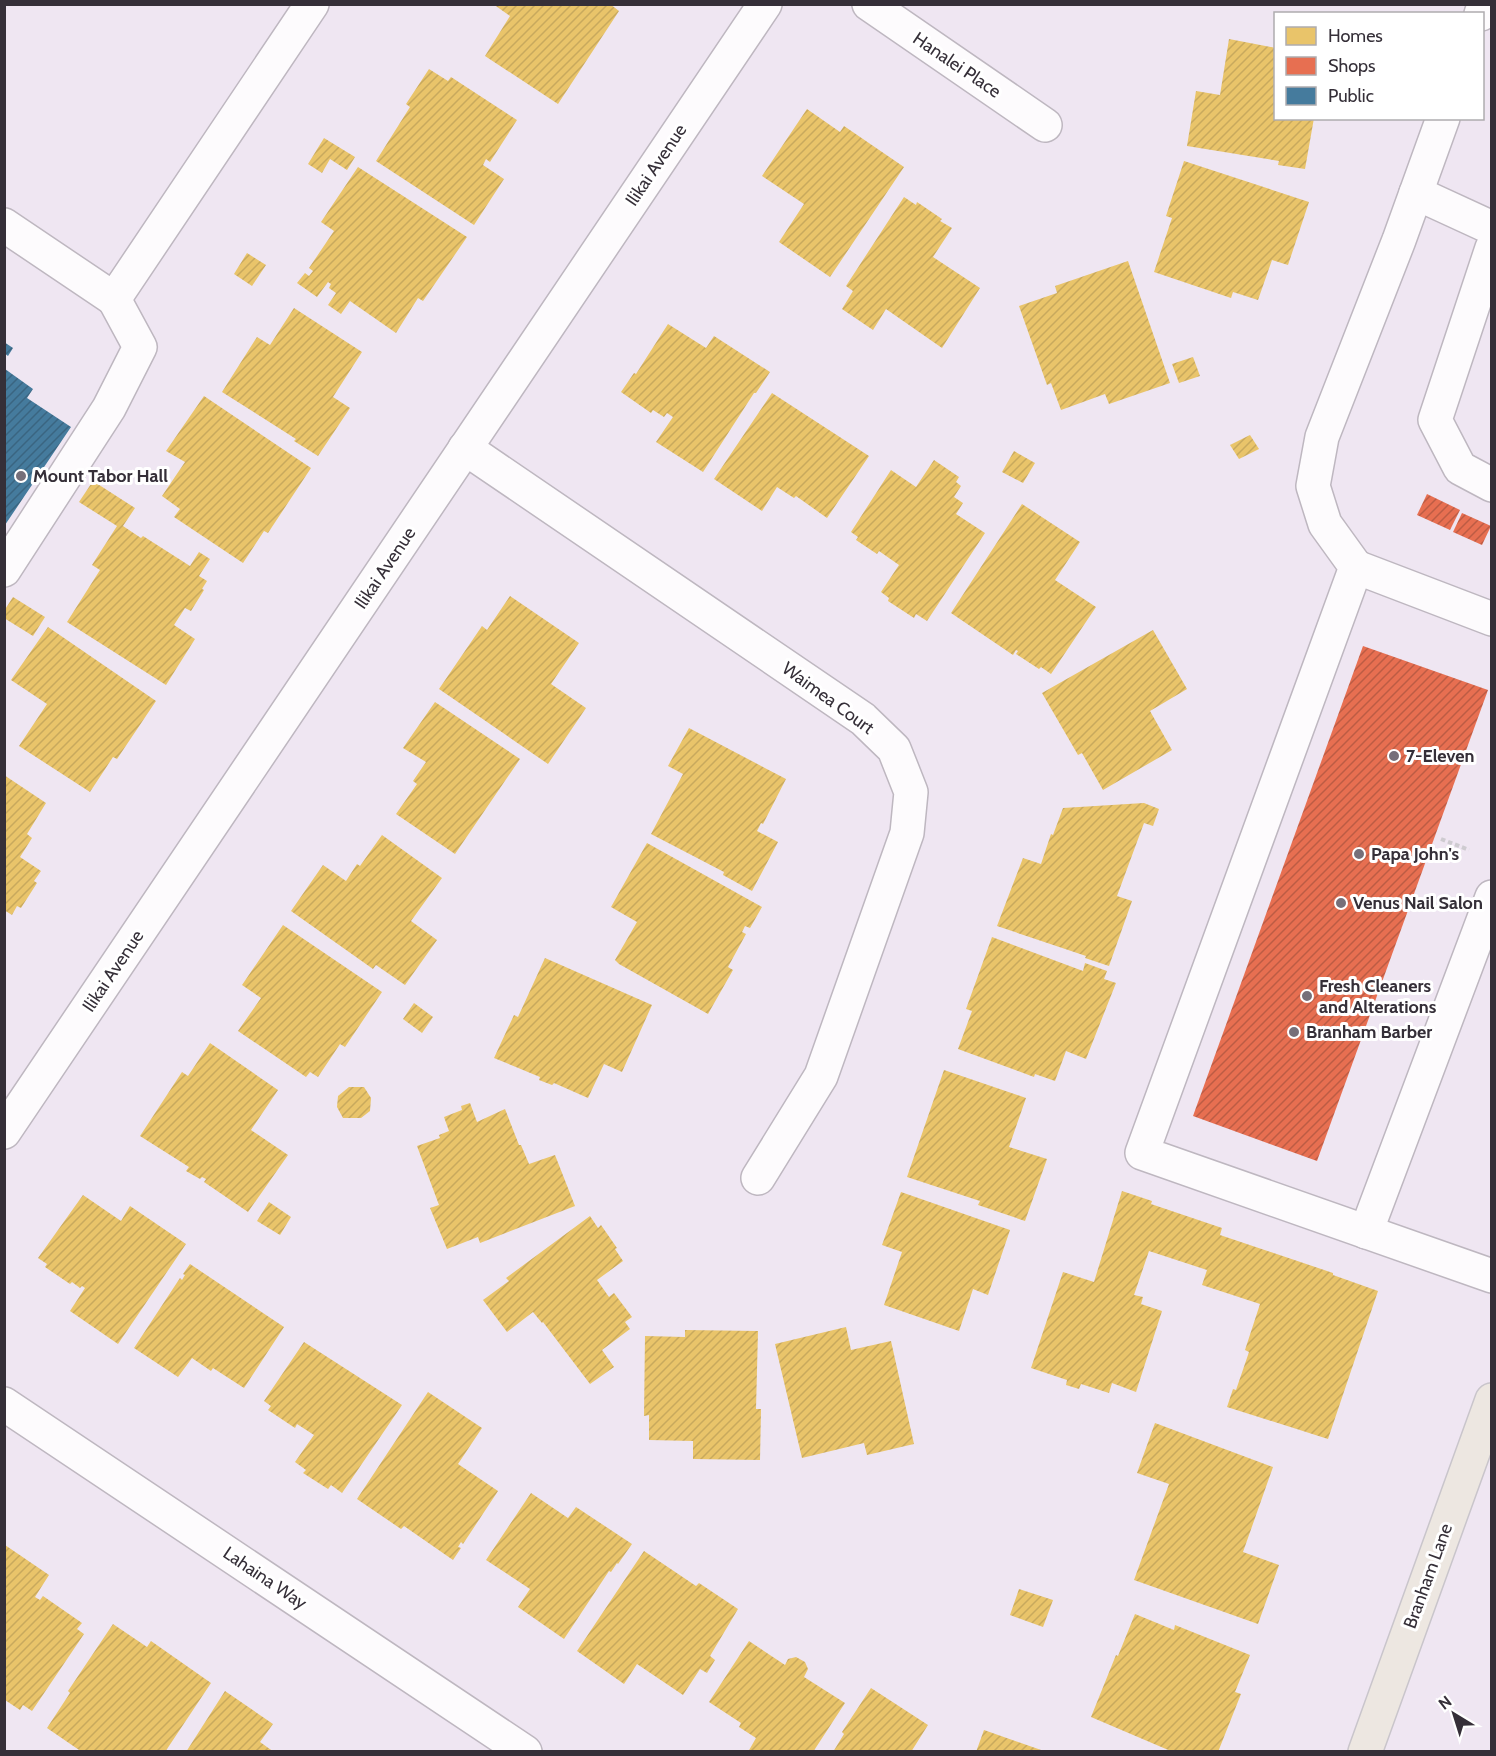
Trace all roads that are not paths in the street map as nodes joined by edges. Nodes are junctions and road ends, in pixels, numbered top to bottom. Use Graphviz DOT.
graph roads {
  1 [pos="312,4"];
  2 [pos="765,4"];
  3 [pos="869,4"];
  4 [pos="1442,120"];
  5 [pos="1046,124"];
  6 [pos="1416,193"];
  7 [pos="4,225"];
  8 [pos="1491,228"];
  9 [pos="1491,248"];
  10 [pos="114,299"];
  11 [pos="465,448"];
  12 [pos="1491,485"];
  13 [pos="1356,567"];
  14 [pos="4,570"];
  15 [pos="1491,619"];
  16 [pos="1491,897"];
  17 [pos="4,1132"];
  18 [pos="758,1178"];
  19 [pos="1366,1232"];
  20 [pos="1491,1276"];
  21 [pos="1491,1400"];
  22 [pos="4,1404"];
  23 [pos="525,1752"];
  24 [pos="1365,1752"];
  1 -- 10 [label="street"];
  2 -- 11 [label="street, Ilikai Avenue"];
  3 -- 5 [label="street, Hanalei Place"];
  4 -- 6 [label="street"];
  6 -- 8 [label="street"];
  6 -- 13 [label="street"];
  7 -- 10 [label="street"];
  9 -- 12 [label="street"];
  10 -- 14 [label="street"];
  11 -- 17 [label="street, Ilikai Avenue"];
  11 -- 18 [label="street, Waimea Court"];
  13 -- 15 [label="street"];
  13 -- 19 [label="street"];
  16 -- 19 [label="street"];
  19 -- 20 [label="street"];
  21 -- 24 [label="main road, Branham Lane"];
  22 -- 23 [label="street, Lahaina Way"];
}
